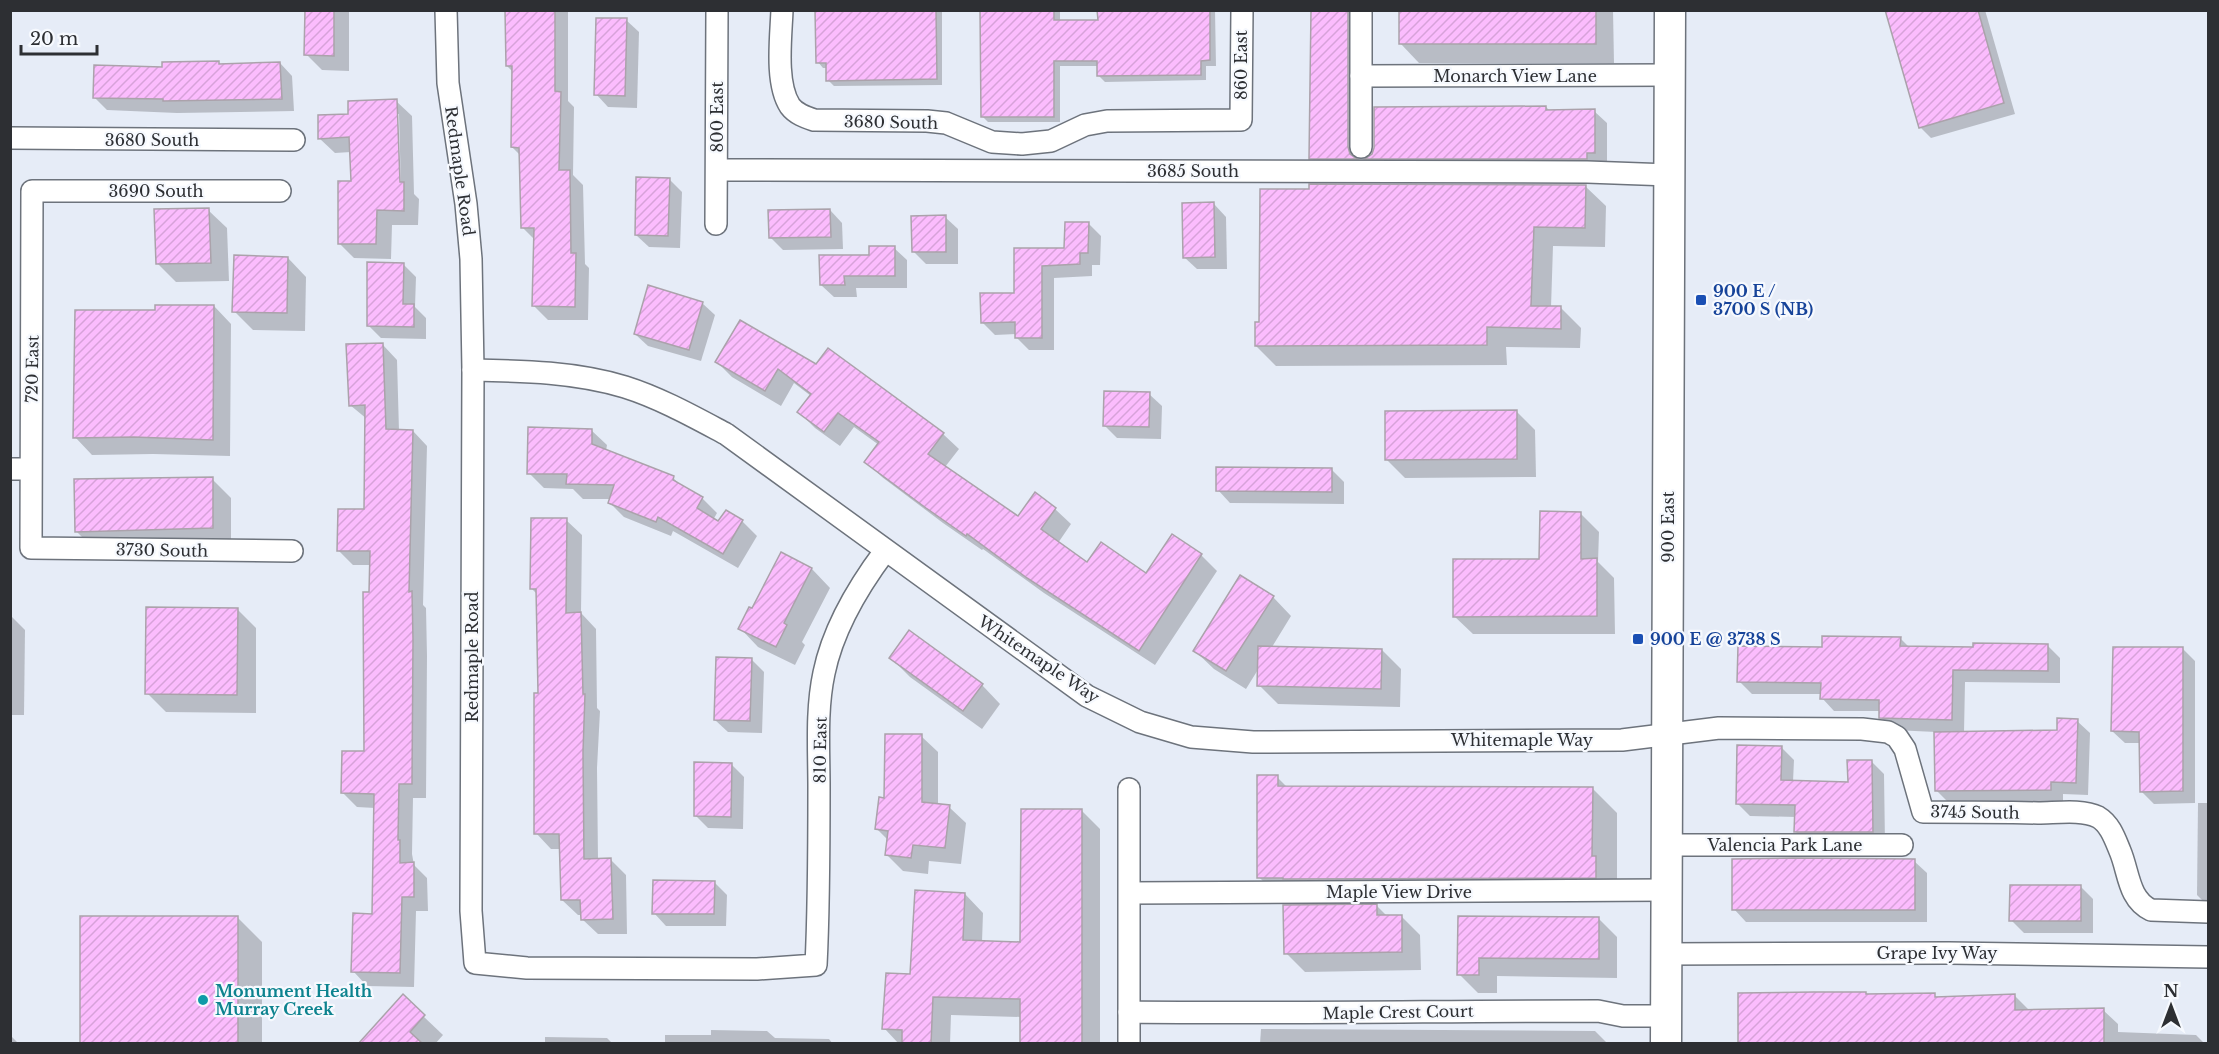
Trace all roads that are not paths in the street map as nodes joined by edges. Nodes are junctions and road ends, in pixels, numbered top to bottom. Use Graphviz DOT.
graph roads {
  1 [pos="446,10"];
  2 [pos="782,10"];
  3 [pos="1242,10"];
  4 [pos="1360,10"];
  5 [pos="1670,10"];
  6 [pos="717,11"];
  7 [pos="1670,75"];
  8 [pos="1360,76"];
  9 [pos="1241,120"];
  10 [pos="10,138"];
  11 [pos="294,140"];
  12 [pos="1360,147"];
  13 [pos="717,170"];
  14 [pos="1669,175"];
  15 [pos="32,191"];
  16 [pos="280,191"];
  17 [pos="716,224"];
  18 [pos="474,370"];
  19 [pos="20,469"];
  20 [pos="31,548"];
  21 [pos="292,551"];
  22 [pos="885,551"];
  23 [pos="1668,735"];
  24 [pos="1129,789"];
  25 [pos="1668,845"];
  26 [pos="1902,845"];
  27 [pos="1667,890"];
  28 [pos="1130,893"];
  29 [pos="2208,912"];
  30 [pos="1666,954"];
  31 [pos="2208,957"];
  32 [pos="816,965"];
  33 [pos="1129,1012"];
  34 [pos="1666,1030"];
  35 [pos="1130,1044"];
  1 -- 18 [label="street, Redmaple Road"];
  2 -- 9 [label="street, 3680 South"];
  3 -- 9 [label="street, 860 East"];
  4 -- 8 [label="street"];
  5 -- 7 [label="main road, 900 East"];
  6 -- 13 [label="street, 800 East"];
  7 -- 8 [label="street, Monarch View Lane"];
  7 -- 14 [label="main road, 900 East"];
  8 -- 12 [label="street"];
  10 -- 11 [label="street, 3680 South"];
  13 -- 14 [label="street, 3685 South"];
  13 -- 17 [label="street, 800 East"];
  14 -- 23 [label="main road, 900 East"];
  15 -- 16 [label="street, 3690 South"];
  15 -- 19 [label="street, 720 East"];
  18 -- 22 [label="street, Whitemaple Way"];
  18 -- 32 [label="street, Redmaple Road"];
  19 -- 20 [label="street, 720 East"];
  20 -- 21 [label="street, 3730 South"];
  22 -- 23 [label="street, Whitemaple Way"];
  22 -- 32 [label="street, 810 East"];
  23 -- 25 [label="main road, 900 East"];
  23 -- 29 [label="street, 3745 South"];
  24 -- 28 [label="street"];
  25 -- 26 [label="street, Valencia Park Lane"];
  25 -- 27 [label="main road, 900 East"];
  27 -- 28 [label="street, Maple View Drive"];
  27 -- 30 [label="main road, 900 East"];
  28 -- 33 [label="street"];
  30 -- 31 [label="street, Grape Ivy Way"];
  30 -- 34 [label="main road, 900 East"];
  33 -- 34 [label="street, Maple Crest Court"];
  33 -- 35 [label="street"];
}
